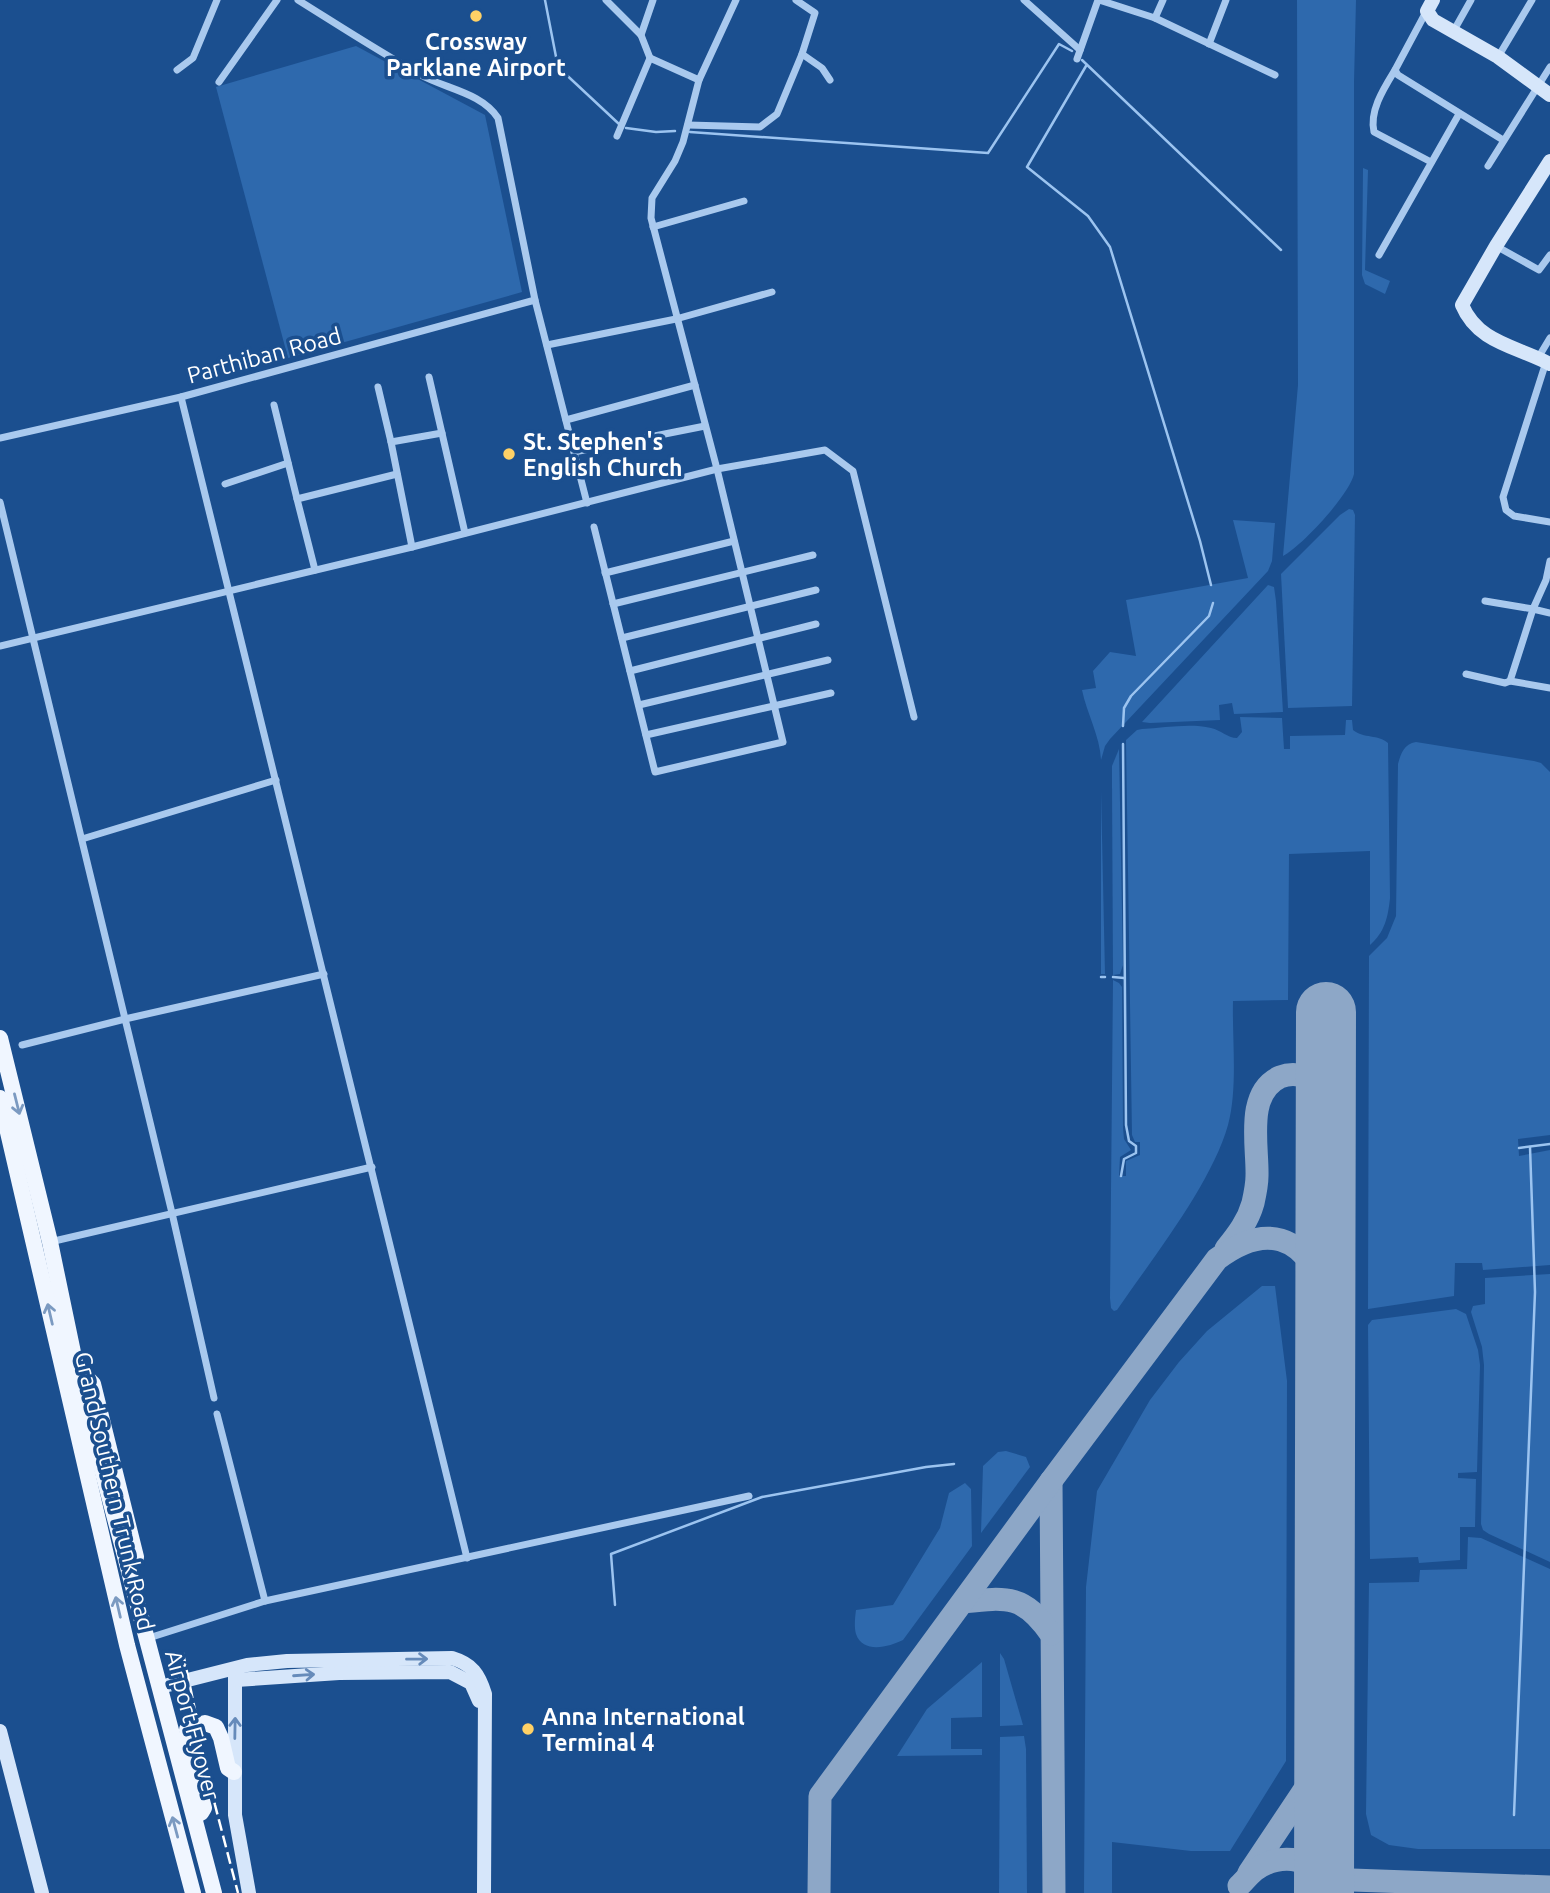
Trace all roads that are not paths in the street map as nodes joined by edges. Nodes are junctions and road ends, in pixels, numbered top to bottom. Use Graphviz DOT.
graph roads {
  1 [pos="217,0"];
  2 [pos="277,0"];
  3 [pos="298,0"];
  4 [pos="606,0"];
  5 [pos="653,0"];
  6 [pos="736,0"];
  7 [pos="796,0"];
  8 [pos="1024,0"];
  9 [pos="1099,0"];
  10 [pos="1163,0"];
  11 [pos="1226,0"];
  12 [pos="1471,0"];
  13 [pos="1532,0"];
  14 [pos="807,2"];
  15 [pos="1430,5"];
  16 [pos="1156,18"];
  17 [pos="1453,32"];
  18 [pos="641,35"];
  19 [pos="1209,44"];
  20 [pos="1080,50"];
  21 [pos="802,54"];
  22 [pos="1498,57"];
  23 [pos="650,58"];
  24 [pos="1077,59"];
  25 [pos="1550,67"];
  26 [pos="177,70"];
  27 [pos="1395,71"];
  28 [pos="1275,75"];
  29 [pos="699,80"];
  30 [pos="830,80"];
  31 [pos="219,82"];
  32 [pos="1539,85"];
  33 [pos="1550,95"];
  34 [pos="1459,114"];
  35 [pos="688,125"];
  36 [pos="617,136"];
  37 [pos="1503,140"];
  38 [pos="1431,162"];
  39 [pos="1550,162"];
  40 [pos="1488,166"];
  41 [pos="744,201"];
  42 [pos="653,226"];
  43 [pos="1496,246"];
  44 [pos="1379,255"];
  45 [pos="1550,255"];
  46 [pos="772,292"];
  47 [pos="536,300"];
  48 [pos="676,319"];
  49 [pos="1550,338"];
  50 [pos="547,345"];
  51 [pos="1545,361"];
  52 [pos="429,377"];
  53 [pos="695,385"];
  54 [pos="378,387"];
  55 [pos="181,397"];
  56 [pos="274,405"];
  57 [pos="566,421"];
  58 [pos="705,426"];
  59 [pos="442,433"];
  60 [pos="0,438"];
  61 [pos="391,442"];
  62 [pos="575,452"];
  63 [pos="288,463"];
  64 [pos="717,470"];
  65 [pos="397,474"];
  66 [pos="225,484"];
  67 [pos="297,499"];
  68 [pos="0,502"];
  69 [pos="587,503"];
  70 [pos="1550,522"];
  71 [pos="594,527"];
  72 [pos="465,533"];
  73 [pos="734,541"];
  74 [pos="412,547"];
  75 [pos="813,555"];
  76 [pos="1550,561"];
  77 [pos="315,570"];
  78 [pos="605,573"];
  79 [pos="742,573"];
  80 [pos="1548,581"];
  81 [pos="816,590"];
  82 [pos="230,592"];
  83 [pos="1485,601"];
  84 [pos="613,604"];
  85 [pos="751,606"];
  86 [pos="1533,610"];
  87 [pos="1550,613"];
  88 [pos="816,624"];
  89 [pos="34,637"];
  90 [pos="622,638"];
  91 [pos="757,640"];
  92 [pos="0,646"];
  93 [pos="828,660"];
  94 [pos="630,671"];
  95 [pos="767,674"];
  96 [pos="1466,674"];
  97 [pos="1510,681"];
  98 [pos="1550,688"];
  99 [pos="831,693"];
  100 [pos="639,705"];
  101 [pos="775,706"];
  102 [pos="914,718"];
  103 [pos="646,735"];
  104 [pos="276,779"];
  105 [pos="82,839"];
  106 [pos="324,974"];
  107 [pos="125,1018"];
  108 [pos="0,1038"];
  109 [pos="23,1045"];
  110 [pos="0,1098"];
  111 [pos="372,1167"];
  112 [pos="172,1213"];
  113 [pos="50,1242"];
  114 [pos="75,1365"];
  115 [pos="214,1398"];
  116 [pos="217,1415"];
  117 [pos="749,1496"];
  118 [pos="467,1558"];
  119 [pos="265,1601"];
  120 [pos="155,1636"];
  121 [pos="236,1673"];
  122 [pos="168,1685"];
  123 [pos="0,1731"];
  124 [pos="234,1772"];
  125 [pos="201,1813"];
  126 [pos="42,1893"];
  127 [pos="193,1893"];
  128 [pos="214,1893"];
  129 [pos="222,1893"];
  130 [pos="249,1893"];
  131 [pos="476,1893"];
  132 [pos="484,1893"];
  1 -- 26 [label="street"];
  2 -- 31 [label="street"];
  3 -- 47 [label="street"];
  4 -- 18 [label="street"];
  5 -- 18 [label="street"];
  6 -- 29 [label="street"];
  7 -- 14 [label="street"];
  8 -- 20 [label="street"];
  9 -- 16 [label="street"];
  9 -- 20 [label="street"];
  10 -- 16 [label="street"];
  11 -- 19 [label="street"];
  12 -- 17 [label="street"];
  13 -- 22 [label="street"];
  14 -- 21 [label="street"];
  15 -- 17 [label="street"];
  15 -- 27 [label="street"];
  16 -- 19 [label="street"];
  17 -- 22 [label="street"];
  18 -- 23 [label="street"];
  19 -- 28 [label="street"];
  20 -- 24 [label="street"];
  21 -- 30 [label="street"];
  21 -- 35 [label="street"];
  22 -- 32 [label="street"];
  23 -- 29 [label="street"];
  23 -- 36 [label="street"];
  25 -- 32 [label="street"];
  27 -- 34 [label="street"];
  27 -- 38 [label="street"];
  29 -- 35 [label="street"];
  32 -- 33 [label="street"];
  32 -- 37 [label="street"];
  34 -- 37 [label="street"];
  34 -- 38 [label="street"];
  35 -- 42 [label="street"];
  37 -- 40 [label="street"];
  38 -- 44 [label="street"];
  39 -- 43 [label="street"];
  41 -- 42 [label="street"];
  42 -- 48 [label="street"];
  43 -- 45 [label="street"];
  43 -- 51 [label="street"];
  46 -- 48 [label="street"];
  47 -- 50 [label="street"];
  47 -- 55 [label="street, Parthiban Road"];
  48 -- 50 [label="street"];
  48 -- 53 [label="street"];
  49 -- 51 [label="street"];
  50 -- 57 [label="street"];
  51 -- 70 [label="street"];
  52 -- 59 [label="street"];
  53 -- 57 [label="street"];
  53 -- 58 [label="street"];
  54 -- 61 [label="street"];
  55 -- 60 [label="street, Parthiban Road"];
  55 -- 82 [label="street"];
  56 -- 63 [label="street"];
  57 -- 62 [label="street"];
  58 -- 62 [label="street"];
  58 -- 64 [label="street"];
  59 -- 61 [label="street"];
  59 -- 72 [label="street"];
  61 -- 65 [label="street"];
  62 -- 69 [label="street"];
  63 -- 66 [label="street"];
  63 -- 67 [label="street"];
  64 -- 69 [label="street"];
  64 -- 73 [label="street"];
  64 -- 102 [label="street"];
  65 -- 67 [label="street"];
  65 -- 74 [label="street"];
  67 -- 77 [label="street"];
  68 -- 89 [label="street"];
  69 -- 72 [label="street"];
  71 -- 78 [label="street"];
  72 -- 74 [label="street"];
  73 -- 78 [label="street"];
  73 -- 79 [label="street"];
  74 -- 77 [label="street"];
  75 -- 79 [label="street"];
  76 -- 80 [label="street"];
  77 -- 82 [label="street"];
  78 -- 84 [label="street"];
  79 -- 84 [label="street"];
  79 -- 85 [label="street"];
  80 -- 86 [label="street"];
  81 -- 85 [label="street"];
  82 -- 89 [label="street"];
  82 -- 104 [label="street"];
  83 -- 86 [label="street"];
  84 -- 90 [label="street"];
  85 -- 90 [label="street"];
  85 -- 91 [label="street"];
  86 -- 87 [label="street"];
  86 -- 97 [label="street"];
  88 -- 91 [label="street"];
  89 -- 92 [label="street"];
  89 -- 105 [label="street"];
  90 -- 94 [label="street"];
  91 -- 94 [label="street"];
  91 -- 95 [label="street"];
  93 -- 95 [label="street"];
  94 -- 100 [label="street"];
  95 -- 100 [label="street"];
  95 -- 101 [label="street"];
  96 -- 97 [label="street"];
  97 -- 98 [label="street"];
  99 -- 101 [label="street"];
  100 -- 103 [label="street"];
  101 -- 103 [label="street"];
  101 -- 103 [label="street"];
  104 -- 105 [label="street"];
  104 -- 106 [label="street"];
  105 -- 107 [label="street"];
  106 -- 107 [label="street"];
  106 -- 111 [label="street"];
  107 -- 109 [label="street"];
  107 -- 112 [label="street"];
  108 -- 113 [label="main road, Grand Southern Trunk Road, one-way"];
  127 -- 110 [label="main road, Grand Southern Trunk Road, one-way"];
  111 -- 112 [label="street"];
  111 -- 118 [label="street"];
  112 -- 113 [label="street"];
  112 -- 115 [label="street"];
  113 -- 114 [label="main road, Grand Southern Trunk Road"];
  114 -- 120 [label="main road"];
  114 -- 128 [label="main road, Airport Flyover"];
  116 -- 119 [label="street"];
  117 -- 118 [label="street"];
  118 -- 119 [label="street"];
  119 -- 120 [label="street"];
  120 -- 122 [label="main road"];
  121 -- 122 [label="street"];
  124 -- 121 [label="street, one-way"];
  121 -- 131 [label="street, one-way"];
  121 -- 132 [label="street, one-way"];
  122 -- 125 [label="main road"];
  123 -- 126 [label="street"];
  124 -- 125 [label="main road"];
  124 -- 130 [label="street"];
  125 -- 129 [label="main road"];
}
